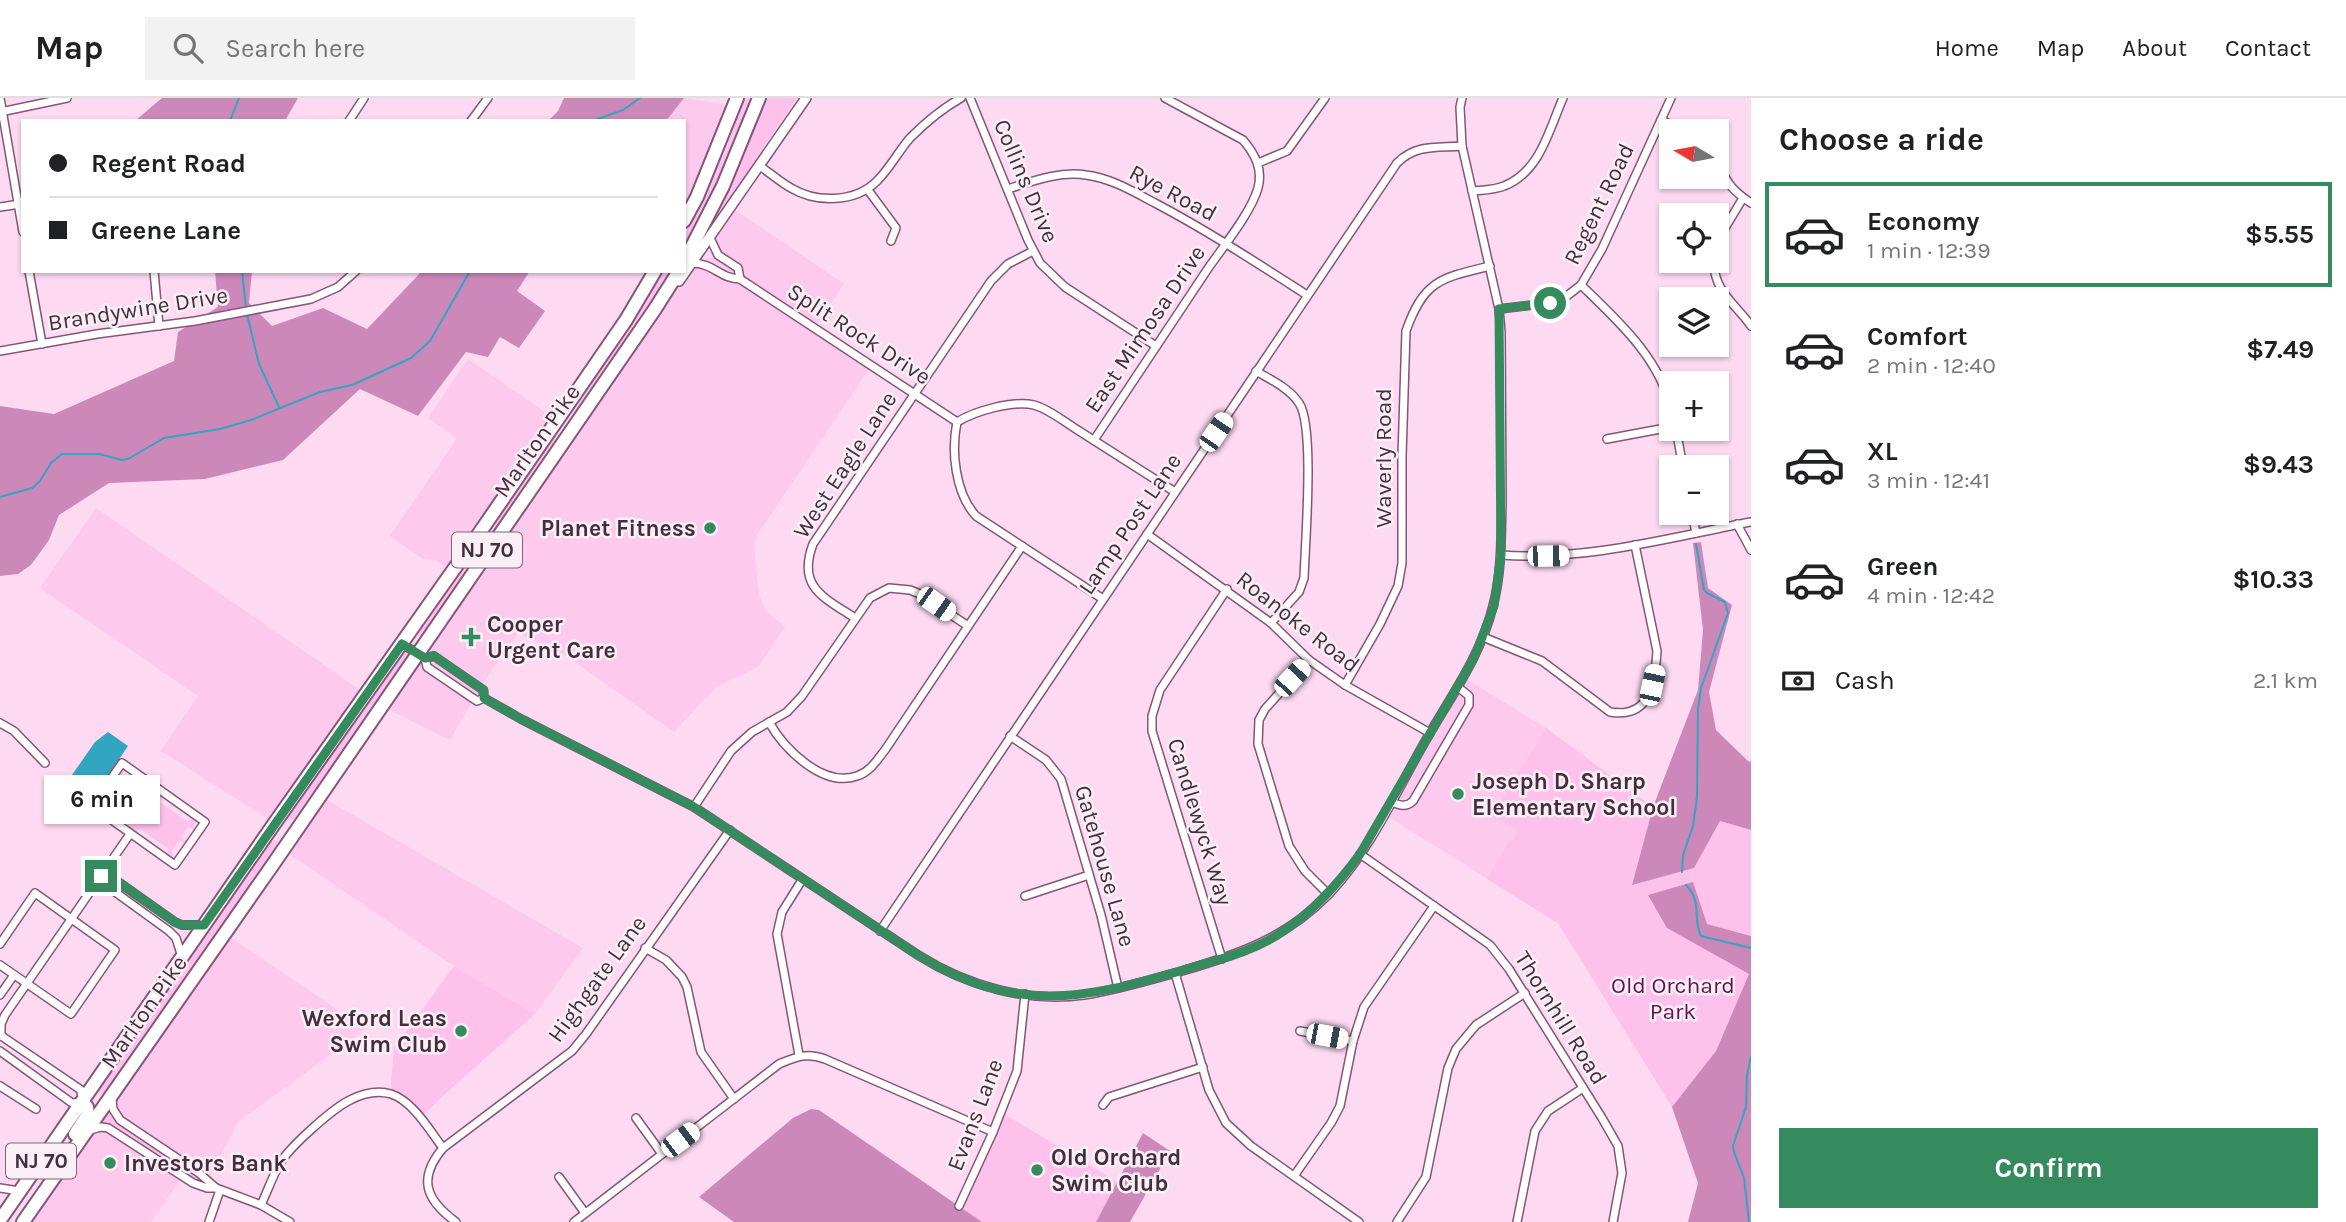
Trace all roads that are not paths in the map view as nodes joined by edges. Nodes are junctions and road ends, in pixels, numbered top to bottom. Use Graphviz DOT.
graph roads {
  1 [pos="0,98"];
  2 [pos="67,98"];
  3 [pos="364,98"];
  4 [pos="488,98"];
  5 [pos="737,98"];
  6 [pos="759,98"];
  7 [pos="806,98"];
  8 [pos="961,98"];
  9 [pos="970,98"];
  10 [pos="1165,98"];
  11 [pos="1325,98"];
  12 [pos="1462,98"];
  13 [pos="1563,98"];
  14 [pos="1671,98"];
  15 [pos="1,112"];
  16 [pos="350,119"];
  17 [pos="472,119"];
  18 [pos="1661,119"];
  19 [pos="1659,124"];
  20 [pos="1462,146"];
  21 [pos="1258,163"];
  22 [pos="760,166"];
  23 [pos="1729,186"];
  24 [pos="868,190"];
  25 [pos="1007,190"];
  26 [pos="1472,191"];
  27 [pos="1743,198"];
  28 [pos="1751,203"];
  29 [pos="20,204"];
  30 [pos="0,207"];
  31 [pos="686,217"];
  32 [pos="1729,221"];
  33 [pos="710,238"];
  34 [pos="891,241"];
  35 [pos="1226,243"];
  36 [pos="1033,251"];
  37 [pos="688,263"];
  38 [pos="1490,265"];
  39 [pos="29,273"];
  40 [pos="154,273"];
  41 [pos="354,273"];
  42 [pos="654,273"];
  43 [pos="678,273"];
  44 [pos="681,273"];
  45 [pos="1715,273"];
  46 [pos="740,279"];
  47 [pos="1581,285"];
  48 [pos="1307,295"];
  49 [pos="655,309"];
  50 [pos="1499,309"];
  51 [pos="159,326"];
  52 [pos="1751,326"];
  53 [pos="42,344"];
  54 [pos="1156,346"];
  55 [pos="0,351"];
  56 [pos="1256,371"];
  57 [pos="1659,378"];
  58 [pos="914,394"];
  59 [pos="565,410"];
  60 [pos="957,422"];
  61 [pos="1659,430"];
  62 [pos="1607,439"];
  63 [pos="1094,440"];
  64 [pos="558,448"];
  65 [pos="1175,492"];
  66 [pos="1751,522"];
  67 [pos="1737,524"];
  68 [pos="1694,525"];
  69 [pos="1696,533"];
  70 [pos="1147,534"];
  71 [pos="1636,545"];
  72 [pos="1022,546"];
  73 [pos="1751,550"];
  74 [pos="1501,555"];
  75 [pos="1227,589"];
  76 [pos="1103,599"];
  77 [pos="855,618"];
  78 [pos="1271,622"];
  79 [pos="968,626"];
  80 [pos="1483,636"];
  81 [pos="402,644"];
  82 [pos="421,655"];
  83 [pos="1309,660"];
  84 [pos="1345,685"];
  85 [pos="1458,687"];
  86 [pos="484,698"];
  87 [pos="769,722"];
  88 [pos="0,723"];
  89 [pos="1430,733"];
  90 [pos="1010,736"];
  91 [pos="45,763"];
  92 [pos="1391,802"];
  93 [pos="694,807"];
  94 [pos="730,830"];
  95 [pos="130,834"];
  96 [pos="1360,854"];
  97 [pos="1089,875"];
  98 [pos="101,876"];
  99 [pos="802,880"];
  100 [pos="111,883"];
  101 [pos="1328,894"];
  102 [pos="1025,896"];
  103 [pos="1434,906"];
  104 [pos="72,919"];
  105 [pos="204,925"];
  106 [pos="880,931"];
  107 [pos="0,944"];
  108 [pos="645,948"];
  109 [pos="182,957"];
  110 [pos="1222,959"];
  111 [pos="0,965"];
  112 [pos="1175,972"];
  113 [pos="14,975"];
  114 [pos="27,984"];
  115 [pos="1118,988"];
  116 [pos="1524,993"];
  117 [pos="1025,994"];
  118 [pos="0,996"];
  119 [pos="11,1007"];
  120 [pos="1300,1031"];
  121 [pos="0,1035"];
  122 [pos="1353,1041"];
  123 [pos="0,1051"];
  124 [pos="799,1055"];
  125 [pos="1203,1068"];
  126 [pos="0,1086"];
  127 [pos="1583,1088"];
  128 [pos="112,1095"];
  129 [pos="734,1099"];
  130 [pos="82,1102"];
  131 [pos="1103,1105"];
  132 [pos="36,1109"];
  133 [pos="636,1118"];
  134 [pos="86,1132"];
  135 [pos="993,1132"];
  136 [pos="443,1148"];
  137 [pos="662,1154"];
  138 [pos="1294,1176"];
  139 [pos="559,1177"];
  140 [pos="0,1188"];
  141 [pos="218,1189"];
  142 [pos="20,1191"];
  143 [pos="261,1205"];
  144 [pos="959,1206"];
  145 [pos="585,1213"];
  146 [pos="1,1214"];
  147 [pos="16,1222"];
  148 [pos="23,1222"];
  149 [pos="209,1222"];
  150 [pos="290,1222"];
  151 [pos="456,1222"];
  152 [pos="573,1222"];
  153 [pos="1359,1222"];
  154 [pos="1397,1222"];
  155 [pos="1517,1222"];
  156 [pos="1614,1222"];
  1 -- 15 [label="street"];
  2 -- 15 [label="street"];
  3 -- 16 [label="street"];
  4 -- 17 [label="street"];
  5 -- 31 [label="highway"];
  6 -- 37 [label="highway"];
  7 -- 22 [label="street"];
  8 -- 24 [label="street"];
  9 -- 25 [label="street, Collins Drive"];
  10 -- 21 [label="street"];
  11 -- 21 [label="street"];
  12 -- 20 [label="street"];
  13 -- 26 [label="street"];
  14 -- 18 [label="street, Regent Road"];
  15 -- 29 [label="street"];
  19 -- 47 [label="street, Regent Road"];
  20 -- 26 [label="street"];
  20 -- 48 [label="street, Lamp Post Lane"];
  21 -- 35 [label="street, East Mimosa Drive"];
  22 -- 24 [label="street"];
  22 -- 33 [label="street"];
  23 -- 27 [label="street"];
  24 -- 34 [label="street"];
  25 -- 35 [label="street, Rye Road"];
  25 -- 36 [label="street, Collins Drive"];
  26 -- 38 [label="street"];
  27 -- 28 [label="street"];
  27 -- 32 [label="street"];
  29 -- 30 [label="street"];
  33 -- 37 [label="street"];
  33 -- 46 [label="street, Split Rock Drive"];
  35 -- 48 [label="street, Rye Road"];
  35 -- 54 [label="street, East Mimosa Drive"];
  36 -- 54 [label="street, Collins Drive"];
  36 -- 58 [label="street, West Eagle Lane"];
  37 -- 46 [label="street, Split Rock Drive"];
  38 -- 50 [label="street"];
  38 -- 84 [label="street, Waverly Road"];
  39 -- 53 [label="street"];
  40 -- 51 [label="street"];
  41 -- 51 [label="street, Brandywine Drive"];
  42 -- 59 [label="highway, Marlton Pike / NJ 70"];
  43 -- 49 [label="highway, Marlton Pike / NJ 70"];
  44 -- 49 [label="street"];
  45 -- 52 [label="street"];
  46 -- 58 [label="street, Split Rock Drive"];
  47 -- 50 [label="street, Regent Road"];
  47 -- 57 [label="street"];
  48 -- 56 [label="street, Lamp Post Lane"];
  49 -- 64 [label="highway, Marlton Pike / NJ 70"];
  50 -- 74 [label="street"];
  51 -- 53 [label="street, Brandywine Drive"];
  53 -- 55 [label="street, Brandywine Drive"];
  54 -- 63 [label="street, East Mimosa Drive"];
  56 -- 65 [label="street, Lamp Post Lane"];
  56 -- 78 [label="street"];
  58 -- 60 [label="street, Split Rock Drive"];
  58 -- 77 [label="street, West Eagle Lane"];
  59 -- 64 [label="highway"];
  59 -- 81 [label="highway, Marlton Pike / NJ 70"];
  60 -- 63 [label="street"];
  60 -- 72 [label="street"];
  61 -- 62 [label="street"];
  63 -- 65 [label="street"];
  64 -- 82 [label="highway, Marlton Pike / NJ 70"];
  65 -- 70 [label="street, Lamp Post Lane"];
  66 -- 67 [label="street"];
  67 -- 69 [label="street"];
  67 -- 73 [label="street"];
  68 -- 69 [label="street"];
  69 -- 71 [label="street"];
  70 -- 75 [label="street, Roanoke Road"];
  70 -- 76 [label="street, Lamp Post Lane"];
  71 -- 74 [label="street"];
  71 -- 80 [label="street"];
  72 -- 76 [label="street"];
  72 -- 79 [label="street"];
  74 -- 80 [label="street"];
  75 -- 78 [label="street, Roanoke Road"];
  75 -- 110 [label="street, Candlewyck Way"];
  76 -- 90 [label="street, Lamp Post Lane"];
  77 -- 79 [label="street"];
  77 -- 87 [label="street"];
  78 -- 83 [label="street, Roanoke Road"];
  79 -- 87 [label="street"];
  80 -- 85 [label="street"];
  81 -- 82 [label="street"];
  81 -- 105 [label="highway, Marlton Pike / NJ 70"];
  82 -- 86 [label="street"];
  82 -- 86 [label="street"];
  82 -- 128 [label="highway, Marlton Pike / NJ 70"];
  83 -- 84 [label="street, Roanoke Road"];
  83 -- 101 [label="street"];
  84 -- 89 [label="street, Roanoke Road"];
  85 -- 89 [label="street"];
  85 -- 92 [label="street"];
  86 -- 93 [label="street"];
  87 -- 93 [label="street"];
  88 -- 91 [label="street"];
  89 -- 92 [label="street"];
  90 -- 97 [label="street, Gatehouse Lane"];
  90 -- 106 [label="street, Lamp Post Lane"];
  92 -- 96 [label="street"];
  93 -- 94 [label="street"];
  94 -- 99 [label="street"];
  94 -- 108 [label="street, Highgate Lane"];
  95 -- 95 [label="street"];
  95 -- 98 [label="street"];
  96 -- 101 [label="street"];
  96 -- 103 [label="street, Thornhill Road"];
  97 -- 102 [label="street"];
  97 -- 115 [label="street, Gatehouse Lane"];
  98 -- 100 [label="street"];
  98 -- 104 [label="street"];
  99 -- 106 [label="street"];
  99 -- 124 [label="street"];
  100 -- 105 [label="street"];
  100 -- 109 [label="street"];
  101 -- 110 [label="street"];
  103 -- 116 [label="street, Thornhill Road"];
  103 -- 122 [label="street"];
  104 -- 107 [label="street"];
  104 -- 114 [label="street"];
  104 -- 114 [label="street"];
  105 -- 109 [label="highway, Marlton Pike / NJ 70"];
  106 -- 117 [label="street"];
  108 -- 129 [label="street"];
  108 -- 136 [label="street, Highgate Lane"];
  109 -- 130 [label="highway, Marlton Pike / NJ 70"];
  110 -- 112 [label="street"];
  111 -- 113 [label="street"];
  112 -- 115 [label="street"];
  112 -- 125 [label="street"];
  113 -- 114 [label="street"];
  113 -- 118 [label="street"];
  114 -- 119 [label="street"];
  115 -- 117 [label="street"];
  116 -- 127 [label="street, Thornhill Road"];
  116 -- 154 [label="street"];
  117 -- 135 [label="street, Evans Lane"];
  118 -- 119 [label="street"];
  119 -- 121 [label="street"];
  120 -- 122 [label="street"];
  121 -- 130 [label="street"];
  122 -- 138 [label="street"];
  123 -- 130 [label="street"];
  124 -- 129 [label="street"];
  124 -- 135 [label="street"];
  125 -- 131 [label="street"];
  125 -- 138 [label="street"];
  126 -- 132 [label="street"];
  127 -- 155 [label="street"];
  127 -- 156 [label="street, Thornhill Road"];
  128 -- 134 [label="highway, Marlton Pike / NJ 70"];
  128 -- 141 [label="street"];
  129 -- 137 [label="street"];
  130 -- 142 [label="highway, Marlton Pike / NJ 70"];
  130 -- 147 [label="highway"];
  133 -- 137 [label="street"];
  134 -- 141 [label="street"];
  134 -- 148 [label="highway, Marlton Pike / NJ 70"];
  135 -- 144 [label="street, Evans Lane"];
  136 -- 143 [label="street"];
  136 -- 151 [label="street, Highgate Lane"];
  137 -- 145 [label="street"];
  138 -- 153 [label="street"];
  139 -- 145 [label="street"];
  140 -- 142 [label="street"];
  141 -- 143 [label="street"];
  141 -- 149 [label="street"];
  142 -- 146 [label="highway, Marlton Pike / NJ 70"];
  143 -- 150 [label="street"];
  145 -- 152 [label="street"];
}
